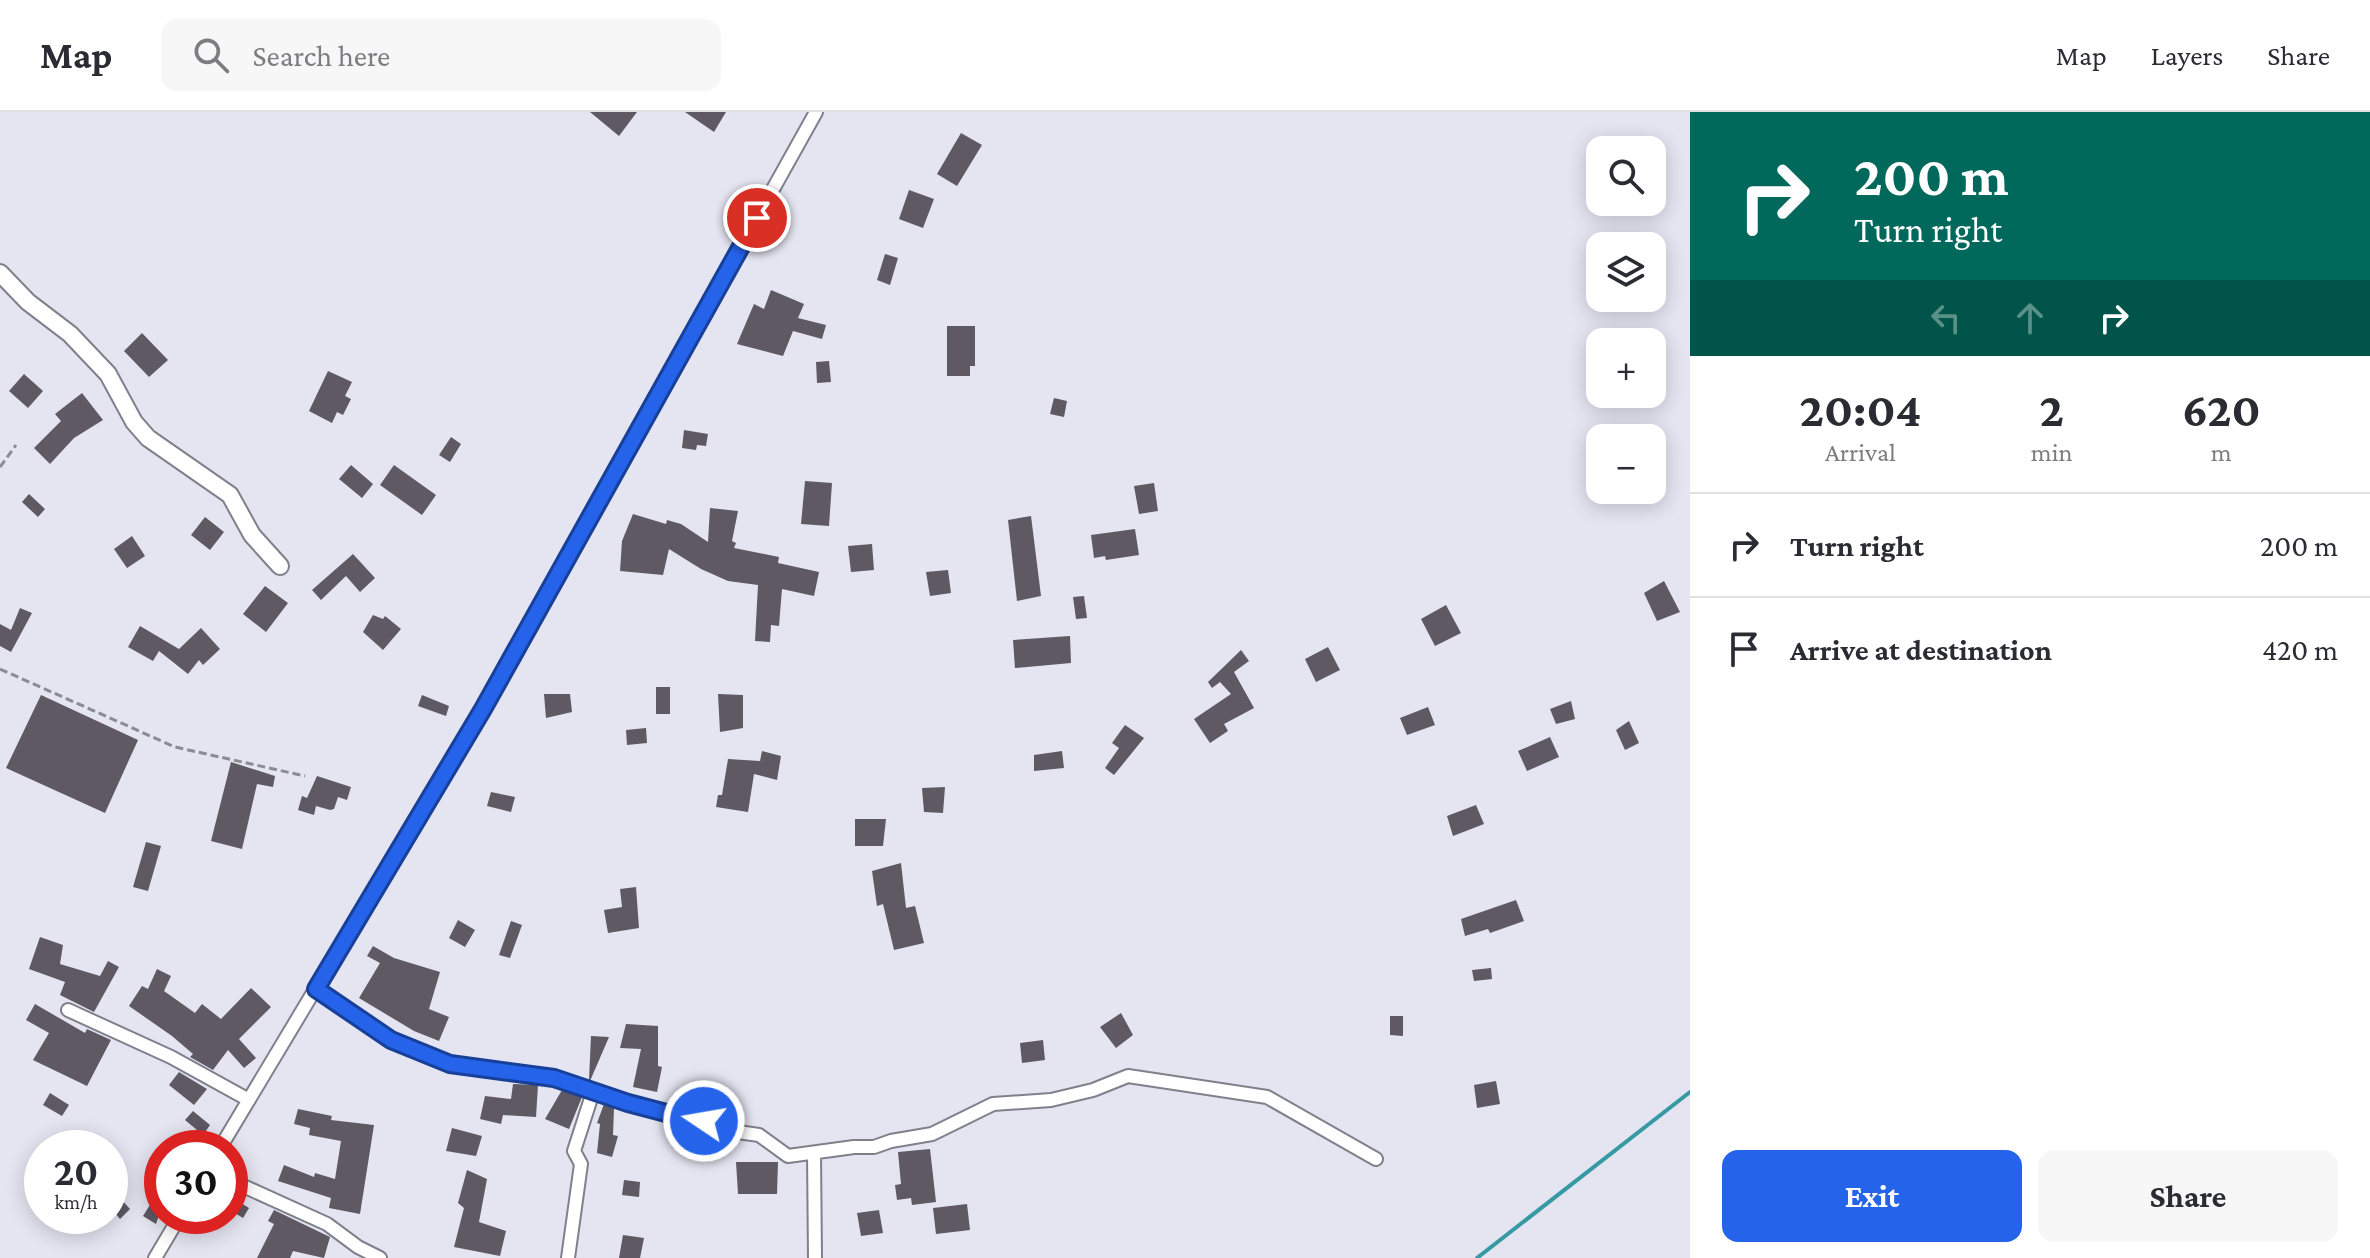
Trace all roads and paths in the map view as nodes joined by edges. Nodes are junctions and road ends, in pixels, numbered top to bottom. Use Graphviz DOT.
graph roads {
  1 [pos="816,112"];
  2 [pos="0,273"];
  3 [pos="16,445"];
  4 [pos="0,467"];
  5 [pos="280,566"];
  6 [pos="0,669"];
  7 [pos="305,776"];
  8 [pos="316,989"];
  9 [pos="68,1010"];
  10 [pos="593,1092"];
  11 [pos="249,1100"];
  12 [pos="231,1130"];
  13 [pos="814,1153"];
  14 [pos="1376,1159"];
  15 [pos="248,1188"];
  16 [pos="169,1234"];
  17 [pos="155,1258"];
  18 [pos="380,1258"];
  19 [pos="568,1258"];
  20 [pos="815,1258"];
  1 -- 8 [label="street"];
  2 -- 5 [label="street"];
  3 -- 4 [label="path"];
  6 -- 7 [label="path"];
  8 -- 10 [label="street"];
  8 -- 11 [label="street"];
  9 -- 11 [label="street"];
  10 -- 13 [label="street"];
  10 -- 19 [label="street"];
  11 -- 12 [label="street"];
  13 -- 14 [label="street"];
  13 -- 20 [label="street"];
  15 -- 18 [label="street"];
  16 -- 17 [label="street"];
}
